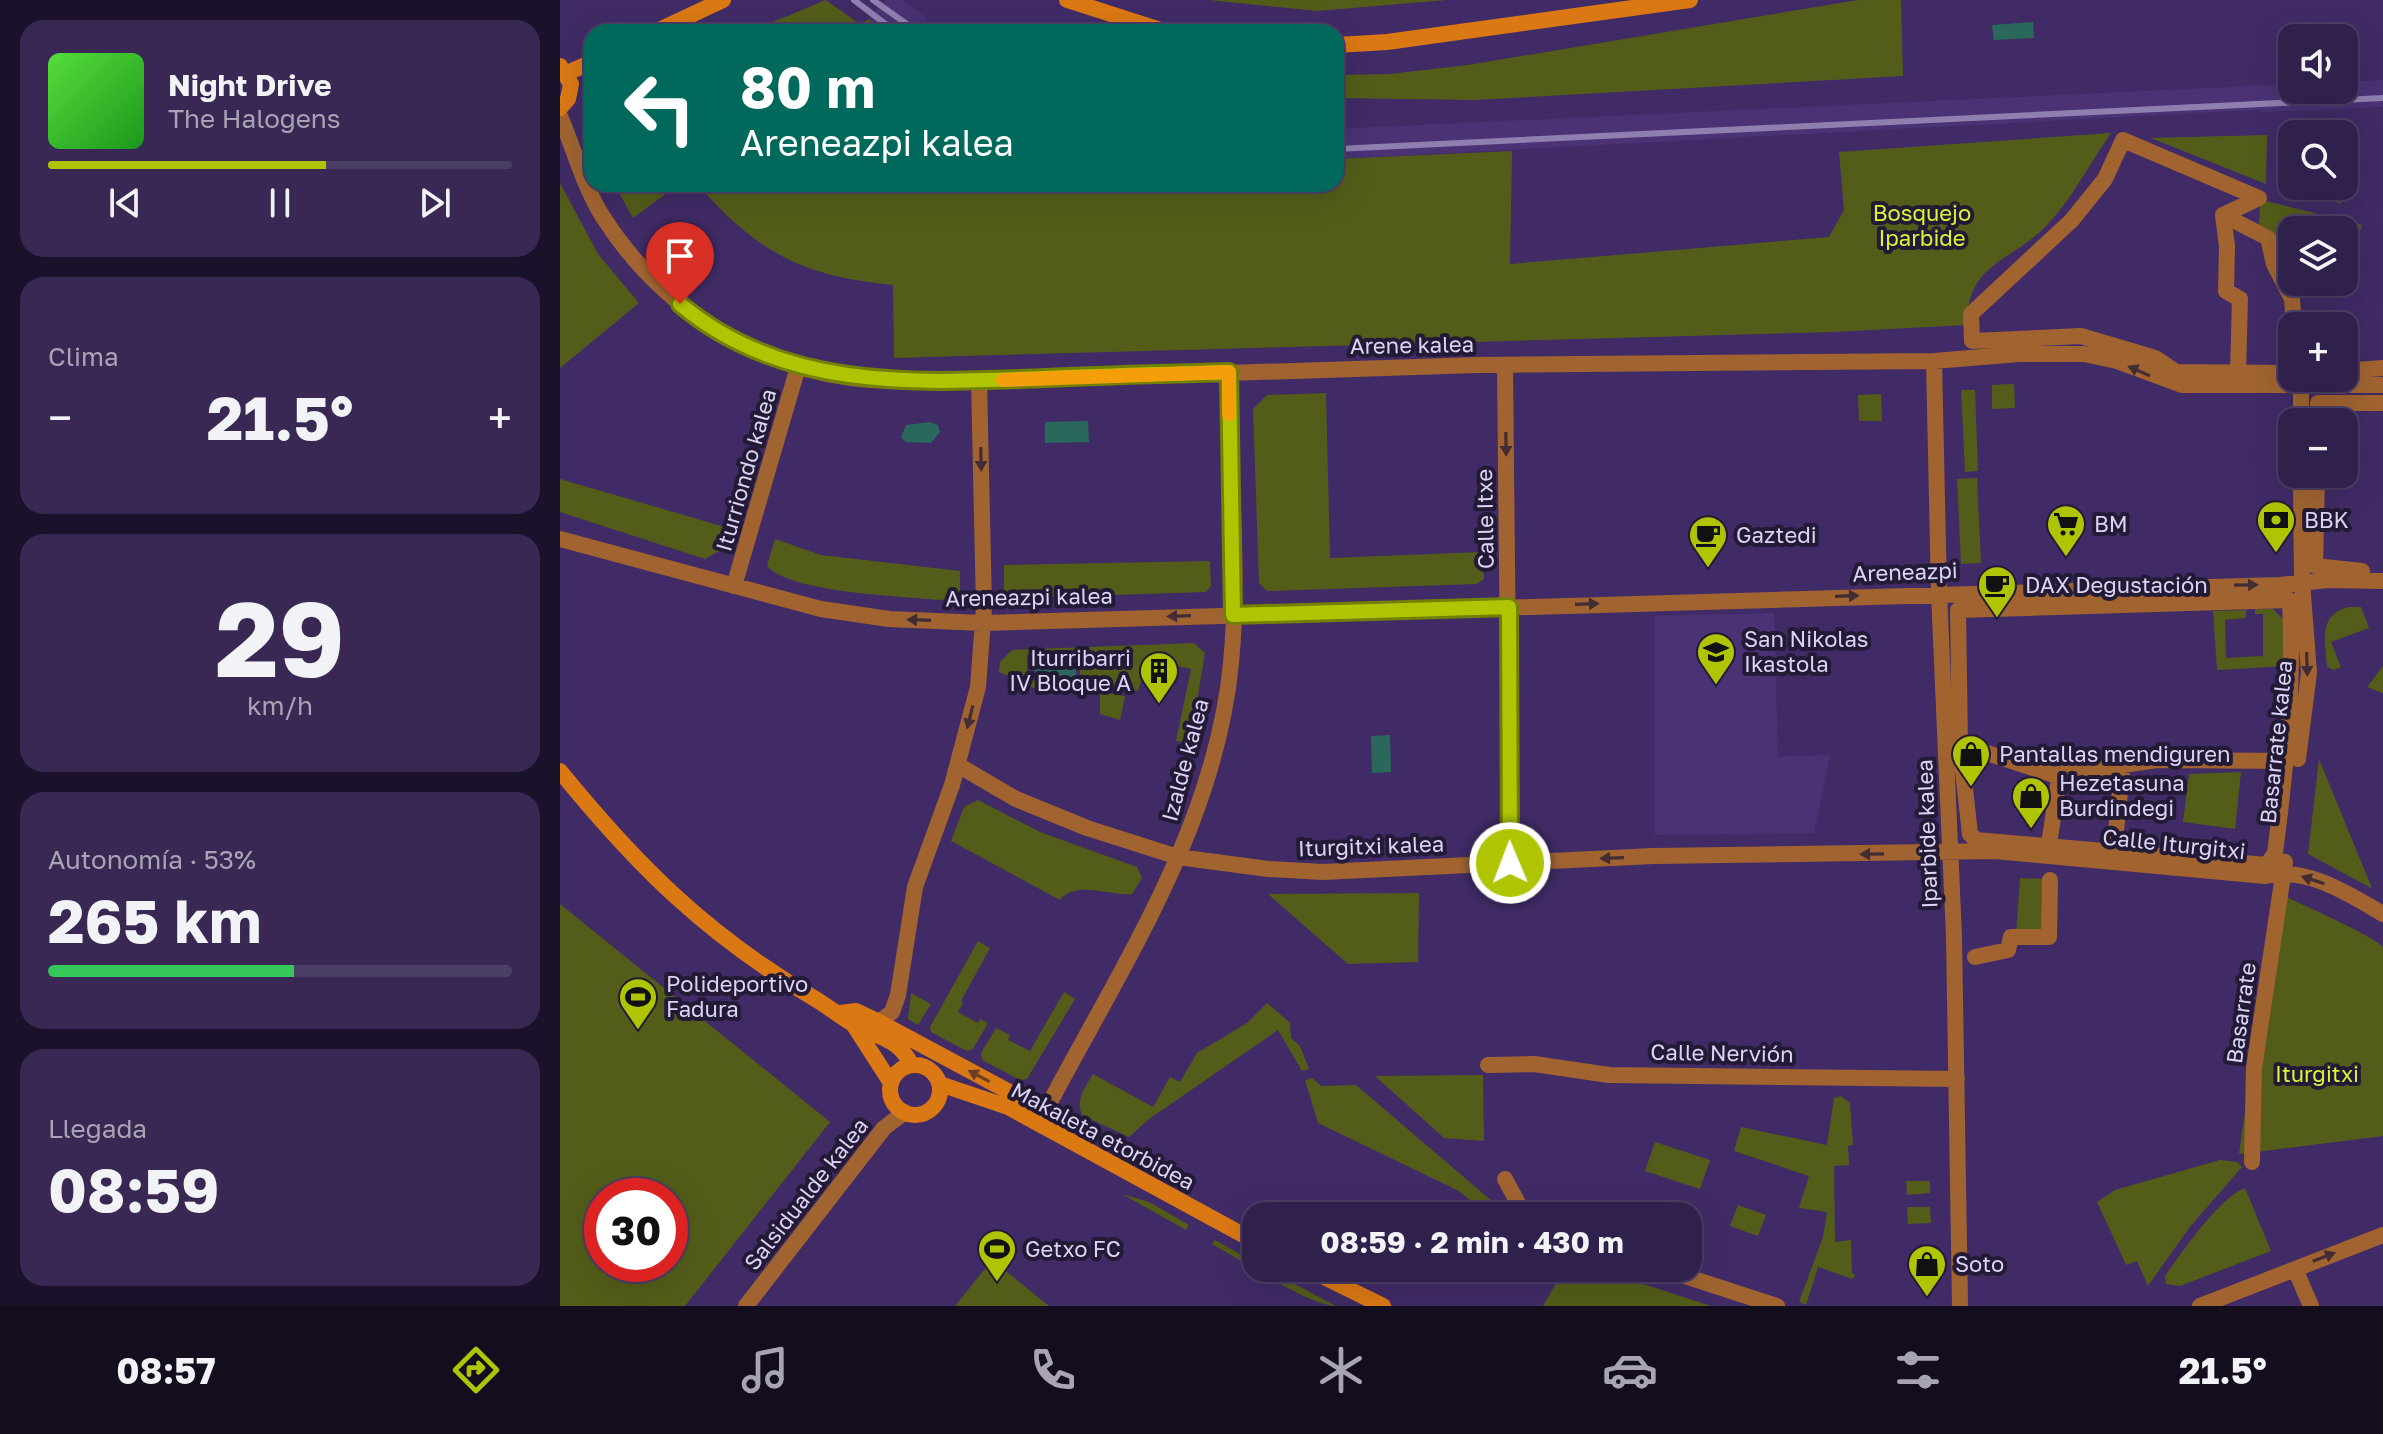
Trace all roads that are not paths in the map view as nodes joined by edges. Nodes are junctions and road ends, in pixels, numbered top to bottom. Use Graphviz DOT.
graph roads {
  1 [pos="723,0"];
  2 [pos="1067,0"];
  3 [pos="1690,0"];
  4 [pos="672,24"];
  5 [pos="1142,24"];
  6 [pos="1344,45"];
  7 [pos="584,64"];
  8 [pos="564,70"];
  9 [pos="560,108"];
  10 [pos="560,116"];
  11 [pos="584,173"];
  12 [pos="592,192"];
  13 [pos="2223,215"];
  14 [pos="2293,312"];
  15 [pos="1934,361"];
  16 [pos="1505,366"];
  17 [pos="798,367"];
  18 [pos="2278,368"];
  19 [pos="2383,368"];
  20 [pos="2358,370"];
  21 [pos="1229,372"];
  22 [pos="2238,373"];
  23 [pos="2278,378"];
  24 [pos="979,381"];
  25 [pos="2278,381"];
  26 [pos="2358,384"];
  27 [pos="2383,385"];
  28 [pos="2383,403"];
  29 [pos="2318,408"];
  30 [pos="2301,488"];
  31 [pos="2317,488"];
  32 [pos="560,539"];
  33 [pos="2383,573"];
  34 [pos="2383,581"];
  35 [pos="2302,582"];
  36 [pos="734,586"];
  37 [pos="1939,593"];
  38 [pos="1509,607"];
  39 [pos="1233,615"];
  40 [pos="983,623"];
  41 [pos="1960,744"];
  42 [pos="2287,761"];
  43 [pos="2123,764"];
  44 [pos="958,765"];
  45 [pos="560,771"];
  46 [pos="2060,773"];
  47 [pos="2049,844"];
  48 [pos="2114,850"];
  49 [pos="1950,852"];
  50 [pos="1178,857"];
  51 [pos="1510,863"];
  52 [pos="2284,871"];
  53 [pos="2050,880"];
  54 [pos="2383,914"];
  55 [pos="1975,957"];
  56 [pos="846,1018"];
  57 [pos="879,1022"];
  58 [pos="911,1064"];
  59 [pos="1488,1065"];
  60 [pos="1957,1079"];
  61 [pos="891,1083"];
  62 [pos="940,1084"];
  63 [pos="972,1096"];
  64 [pos="933,1107"];
  65 [pos="905,1112"];
  66 [pos="1039,1123"];
  67 [pos="2252,1162"];
  68 [pos="1505,1179"];
  69 [pos="1517,1202"];
  70 [pos="1242,1235"];
  71 [pos="2383,1235"];
  72 [pos="2295,1269"];
  73 [pos="1334,1282"];
  74 [pos="1702,1282"];
  75 [pos="746,1306"];
  76 [pos="1383,1306"];
  77 [pos="1777,1306"];
  78 [pos="1960,1306"];
  79 [pos="2200,1306"];
  80 [pos="2311,1306"];
  1 -- 4 [label="street"];
  2 -- 5 [label="street"];
  3 -- 6 [label="street"];
  7 -- 8 [label="street"];
  8 -- 9 [label="street"];
  10 -- 11 [label="street, Arene kalea"];
  12 -- 17 [label="street, Arene kalea"];
  13 -- 14 [label="street"];
  13 -- 22 [label="street"];
  13 -- 22 [label="street"];
  15 -- 16 [label="street, Arene kalea"];
  25 -- 15 [label="street, Arene kalea, one-way"];
  15 -- 37 [label="street, Iparbide kalea"];
  16 -- 21 [label="street, Arene kalea"];
  16 -- 38 [label="street, Calle Itxe, one-way"];
  17 -- 24 [label="street, Arene kalea"];
  17 -- 36 [label="street, Iturriondo kalea"];
  18 -- 22 [label="street"];
  19 -- 20 [label="street"];
  21 -- 24 [label="street, Arene kalea"];
  21 -- 39 [label="street, Izalde kalea"];
  22 -- 23 [label="street"];
  24 -- 40 [label="street, one-way"];
  26 -- 27 [label="street, Arene kalea"];
  28 -- 29 [label="street"];
  30 -- 35 [label="street, Basarrate kalea"];
  31 -- 33 [label="street"];
  32 -- 36 [label="street, Areneazpi kalea"];
  34 -- 35 [label="street, Areneazpi"];
  37 -- 35 [label="street, Areneazpi, one-way"];
  35 -- 52 [label="street, Basarrate kalea, one-way"];
  40 -- 36 [label="street, Areneazpi kalea, one-way"];
  38 -- 37 [label="street, Areneazpi, one-way"];
  37 -- 49 [label="street, Iparbide kalea"];
  38 -- 39 [label="street, Areneazpi kalea"];
  38 -- 51 [label="street, Calle Itxe"];
  39 -- 40 [label="street, Areneazpi kalea, one-way"];
  39 -- 50 [label="street, Izalde kalea"];
  40 -- 44 [label="street, one-way"];
  41 -- 42 [label="street"];
  41 -- 46 [label="street"];
  41 -- 47 [label="street"];
  42 -- 43 [label="street"];
  42 -- 48 [label="street"];
  43 -- 46 [label="street"];
  43 -- 48 [label="street"];
  44 -- 50 [label="street, Iturgitxi kalea"];
  44 -- 57 [label="street"];
  45 -- 56 [label="street"];
  46 -- 47 [label="street"];
  47 -- 48 [label="street"];
  49 -- 51 [label="street, Iturgitxi kalea, one-way"];
  49 -- 52 [label="street, Calle Iturgitxi"];
  49 -- 60 [label="street, Iparbide kalea"];
  50 -- 51 [label="street, Iturgitxi kalea"];
  50 -- 66 [label="street, Izalde kalea"];
  54 -- 52 [label="street, Calle Iturgitxi, one-way"];
  52 -- 67 [label="street, Basarrate"];
  53 -- 55 [label="street"];
  56 -- 57 [label="street"];
  56 -- 58 [label="street"];
  56 -- 61 [label="street"];
  66 -- 57 [label="street, one-way"];
  58 -- 61 [label="street"];
  58 -- 62 [label="street"];
  59 -- 60 [label="street, Calle Nervión"];
  60 -- 78 [label="street, Iparbide kalea"];
  61 -- 65 [label="street"];
  62 -- 63 [label="street, Makaleta etorbidea"];
  62 -- 64 [label="street"];
  63 -- 64 [label="street"];
  63 -- 66 [label="street, Makaleta etorbidea"];
  64 -- 65 [label="street"];
  65 -- 75 [label="street, Salsidualde kalea"];
  66 -- 70 [label="street, Makaleta etorbidea"];
  68 -- 69 [label="street"];
  72 -- 71 [label="street, one-way"];
  72 -- 79 [label="street"];
  72 -- 80 [label="street"];
  73 -- 76 [label="street"];
  74 -- 77 [label="street"];
}
